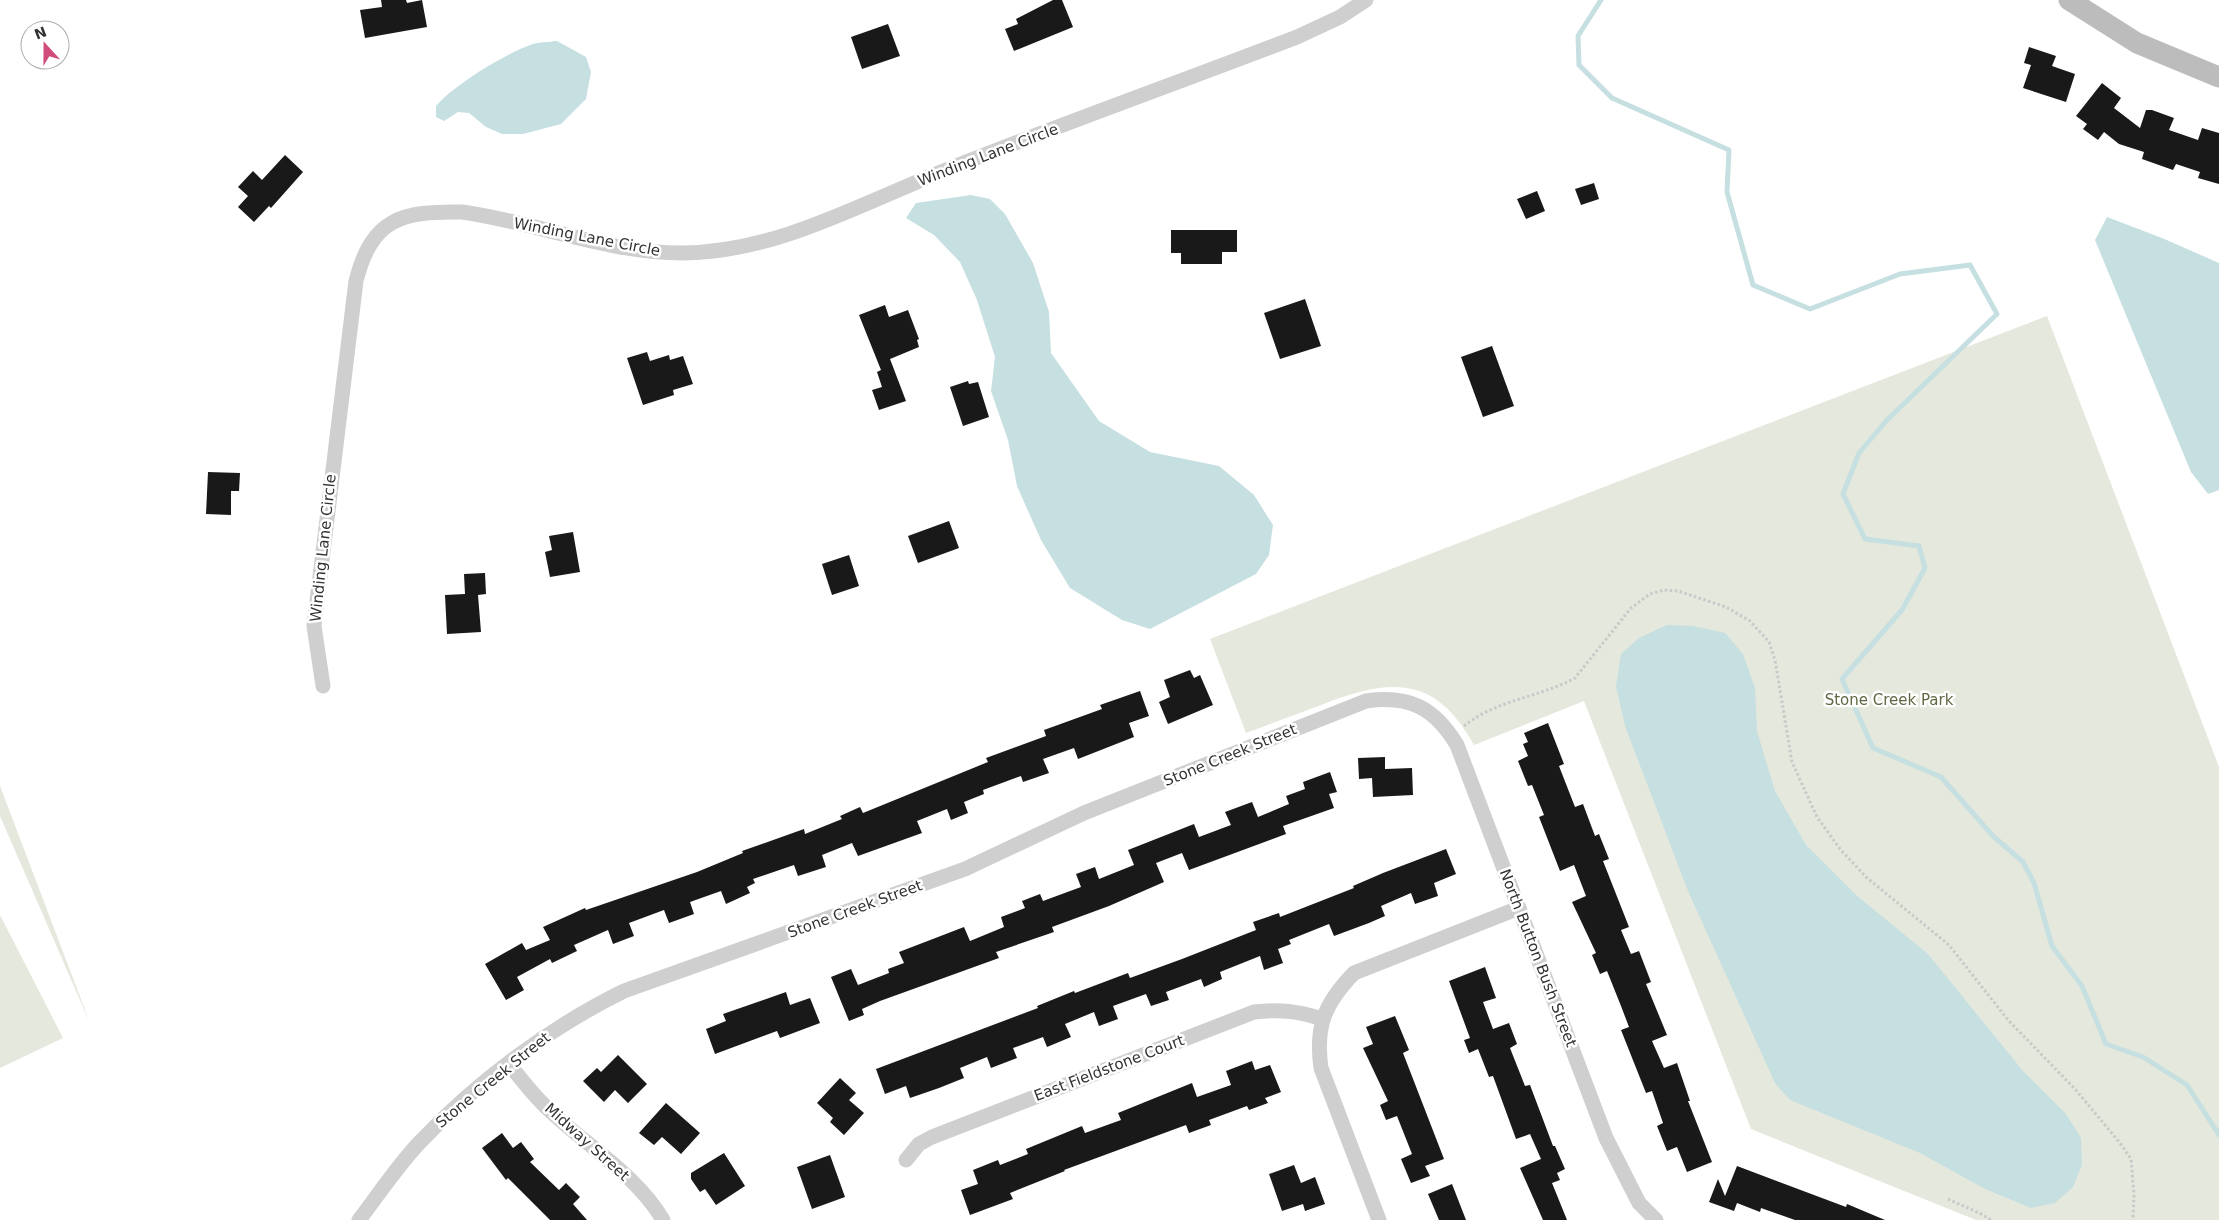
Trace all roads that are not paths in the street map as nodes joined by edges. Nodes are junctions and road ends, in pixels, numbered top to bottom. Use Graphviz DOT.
graph roads {
  1 [pos="1366,0"];
  2 [pos="2069,0"];
  3 [pos="2219,77"];
  4 [pos="323,686"];
  5 [pos="1413,703"];
  6 [pos="1519,908"];
  7 [pos="1322,1018"];
  8 [pos="509,1064"];
  9 [pos="906,1160"];
  10 [pos="359,1220"];
  11 [pos="663,1220"];
  12 [pos="1379,1220"];
  13 [pos="1656,1220"];
  1 -- 4 [label="street, Winding Lane Circle"];
  2 -- 3 [label="street"];
  5 -- 6 [label="street, North Button Bush Street"];
  5 -- 8 [label="street, Stone Creek Street"];
  6 -- 7 [label="street"];
  6 -- 13 [label="street, North Button Bush Street"];
  7 -- 9 [label="street, East Fieldstone Court"];
  7 -- 12 [label="street"];
  8 -- 10 [label="street, Stone Creek Street"];
  8 -- 11 [label="street, Midway Street"];
}
